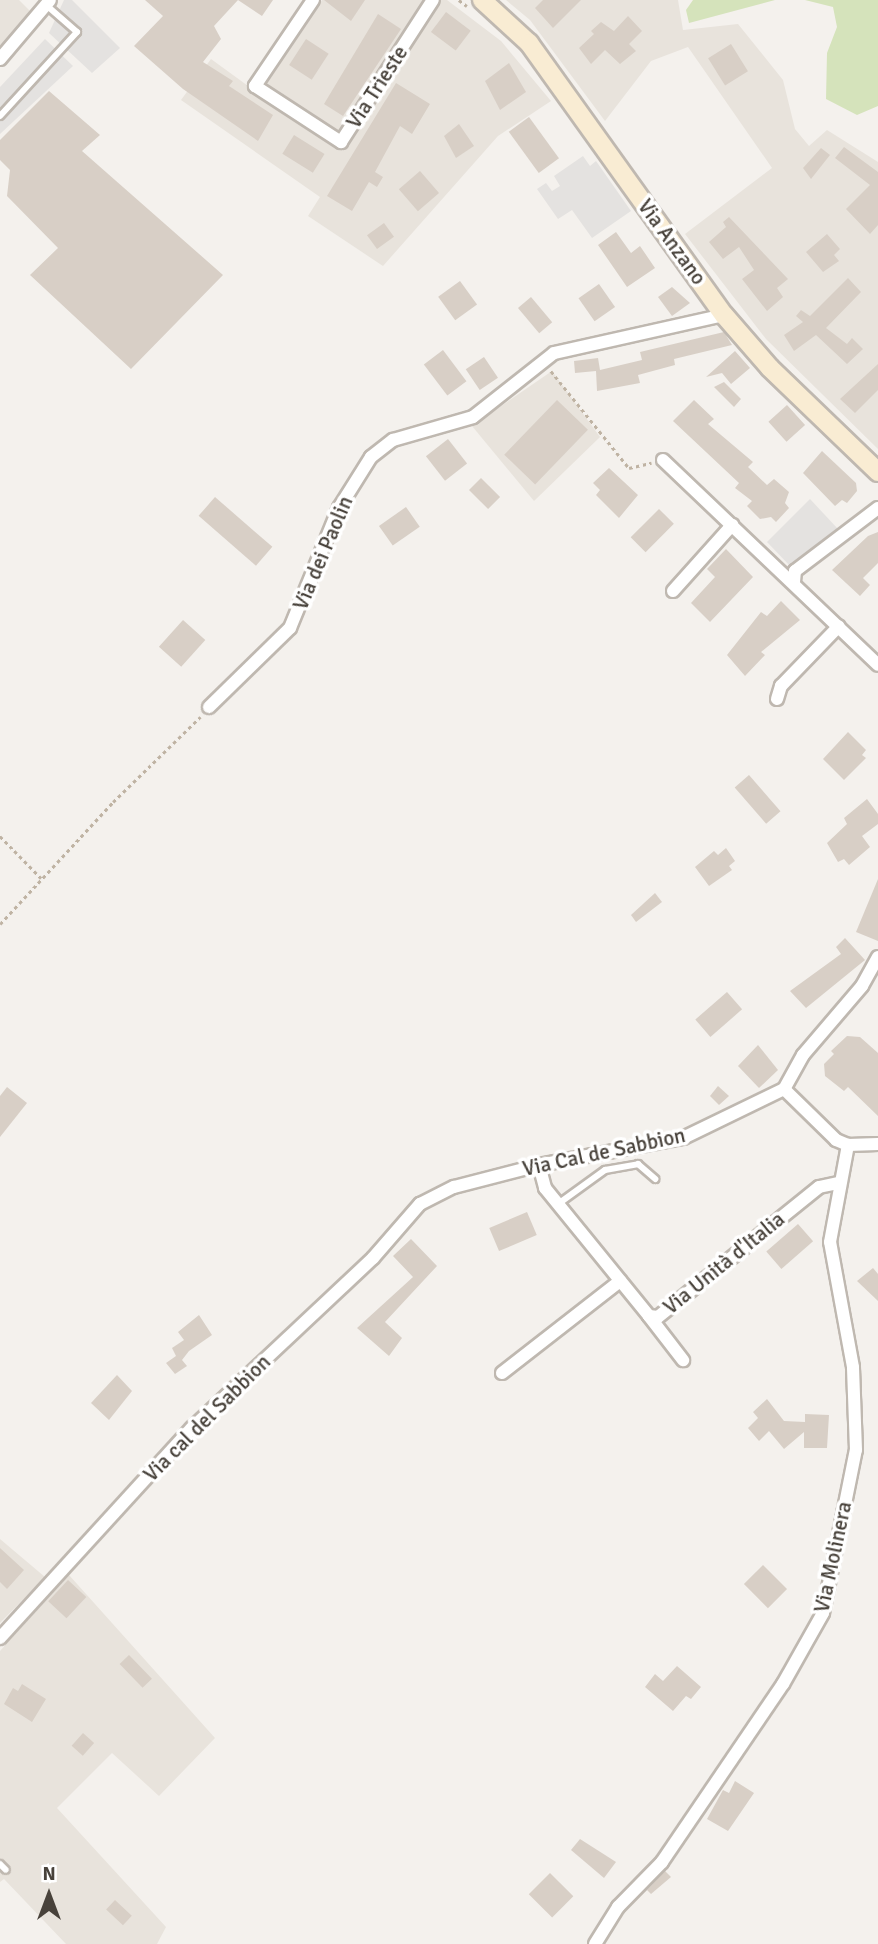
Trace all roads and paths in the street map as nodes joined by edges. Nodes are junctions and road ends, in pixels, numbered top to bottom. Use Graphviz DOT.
graph roads {
  1 [pos="313,0"];
  2 [pos="433,0"];
  3 [pos="482,0"];
  4 [pos="48,3"];
  5 [pos="0,59"];
  6 [pos="0,116"];
  7 [pos="724,315"];
  8 [pos="543,360"];
  9 [pos="663,460"];
  10 [pos="878,472"];
  11 [pos="878,508"];
  12 [pos="732,525"];
  13 [pos="794,582"];
  14 [pos="673,591"];
  15 [pos="839,626"];
  16 [pos="878,665"];
  17 [pos="777,699"];
  18 [pos="209,707"];
  19 [pos="0,836"];
  20 [pos="41,878"];
  21 [pos="0,924"];
  22 [pos="878,957"];
  23 [pos="784,1089"];
  24 [pos="878,1144"];
  25 [pos="848,1145"];
  26 [pos="539,1165"];
  27 [pos="655,1179"];
  28 [pos="838,1183"];
  29 [pos="420,1204"];
  30 [pos="558,1204"];
  31 [pos="620,1281"];
  32 [pos="649,1316"];
  33 [pos="683,1360"];
  34 [pos="502,1373"];
  35 [pos="0,1637"];
  36 [pos="0,1864"];
  37 [pos="6,1870"];
  38 [pos="595,1944"];
  1 -- 2 [label="street, Via Trieste"];
  3 -- 7 [label="main road, Via Anzano"];
  4 -- 5 [label="street"];
  4 -- 6 [label="lane"];
  7 -- 8 [label="street, Via dei Paolin"];
  7 -- 10 [label="main road, Via Anzano"];
  8 -- 9 [label="path"];
  8 -- 18 [label="street, Via dei Paolin"];
  9 -- 12 [label="street"];
  11 -- 13 [label="street"];
  12 -- 13 [label="street"];
  12 -- 14 [label="street"];
  13 -- 15 [label="street"];
  15 -- 16 [label="street"];
  15 -- 17 [label="street"];
  18 -- 20 [label="path"];
  19 -- 20 [label="path"];
  20 -- 21 [label="path"];
  22 -- 23 [label="street"];
  23 -- 25 [label="street"];
  23 -- 26 [label="street, Via Cal de Sabbion"];
  24 -- 25 [label="street"];
  25 -- 28 [label="street, Via Molinera"];
  26 -- 29 [label="street, Via Cal de Sabbion"];
  26 -- 30 [label="street, Via Unità d'Italia"];
  27 -- 30 [label="lane"];
  28 -- 32 [label="street, Via Unità d'Italia"];
  28 -- 38 [label="street, Via Molinera"];
  29 -- 35 [label="street, Via cal del Sabbion"];
  30 -- 31 [label="street, Via Unità d'Italia"];
  31 -- 32 [label="street, Via Unità d'Italia"];
  31 -- 34 [label="street"];
  32 -- 33 [label="street"];
  36 -- 37 [label="lane"];
}
